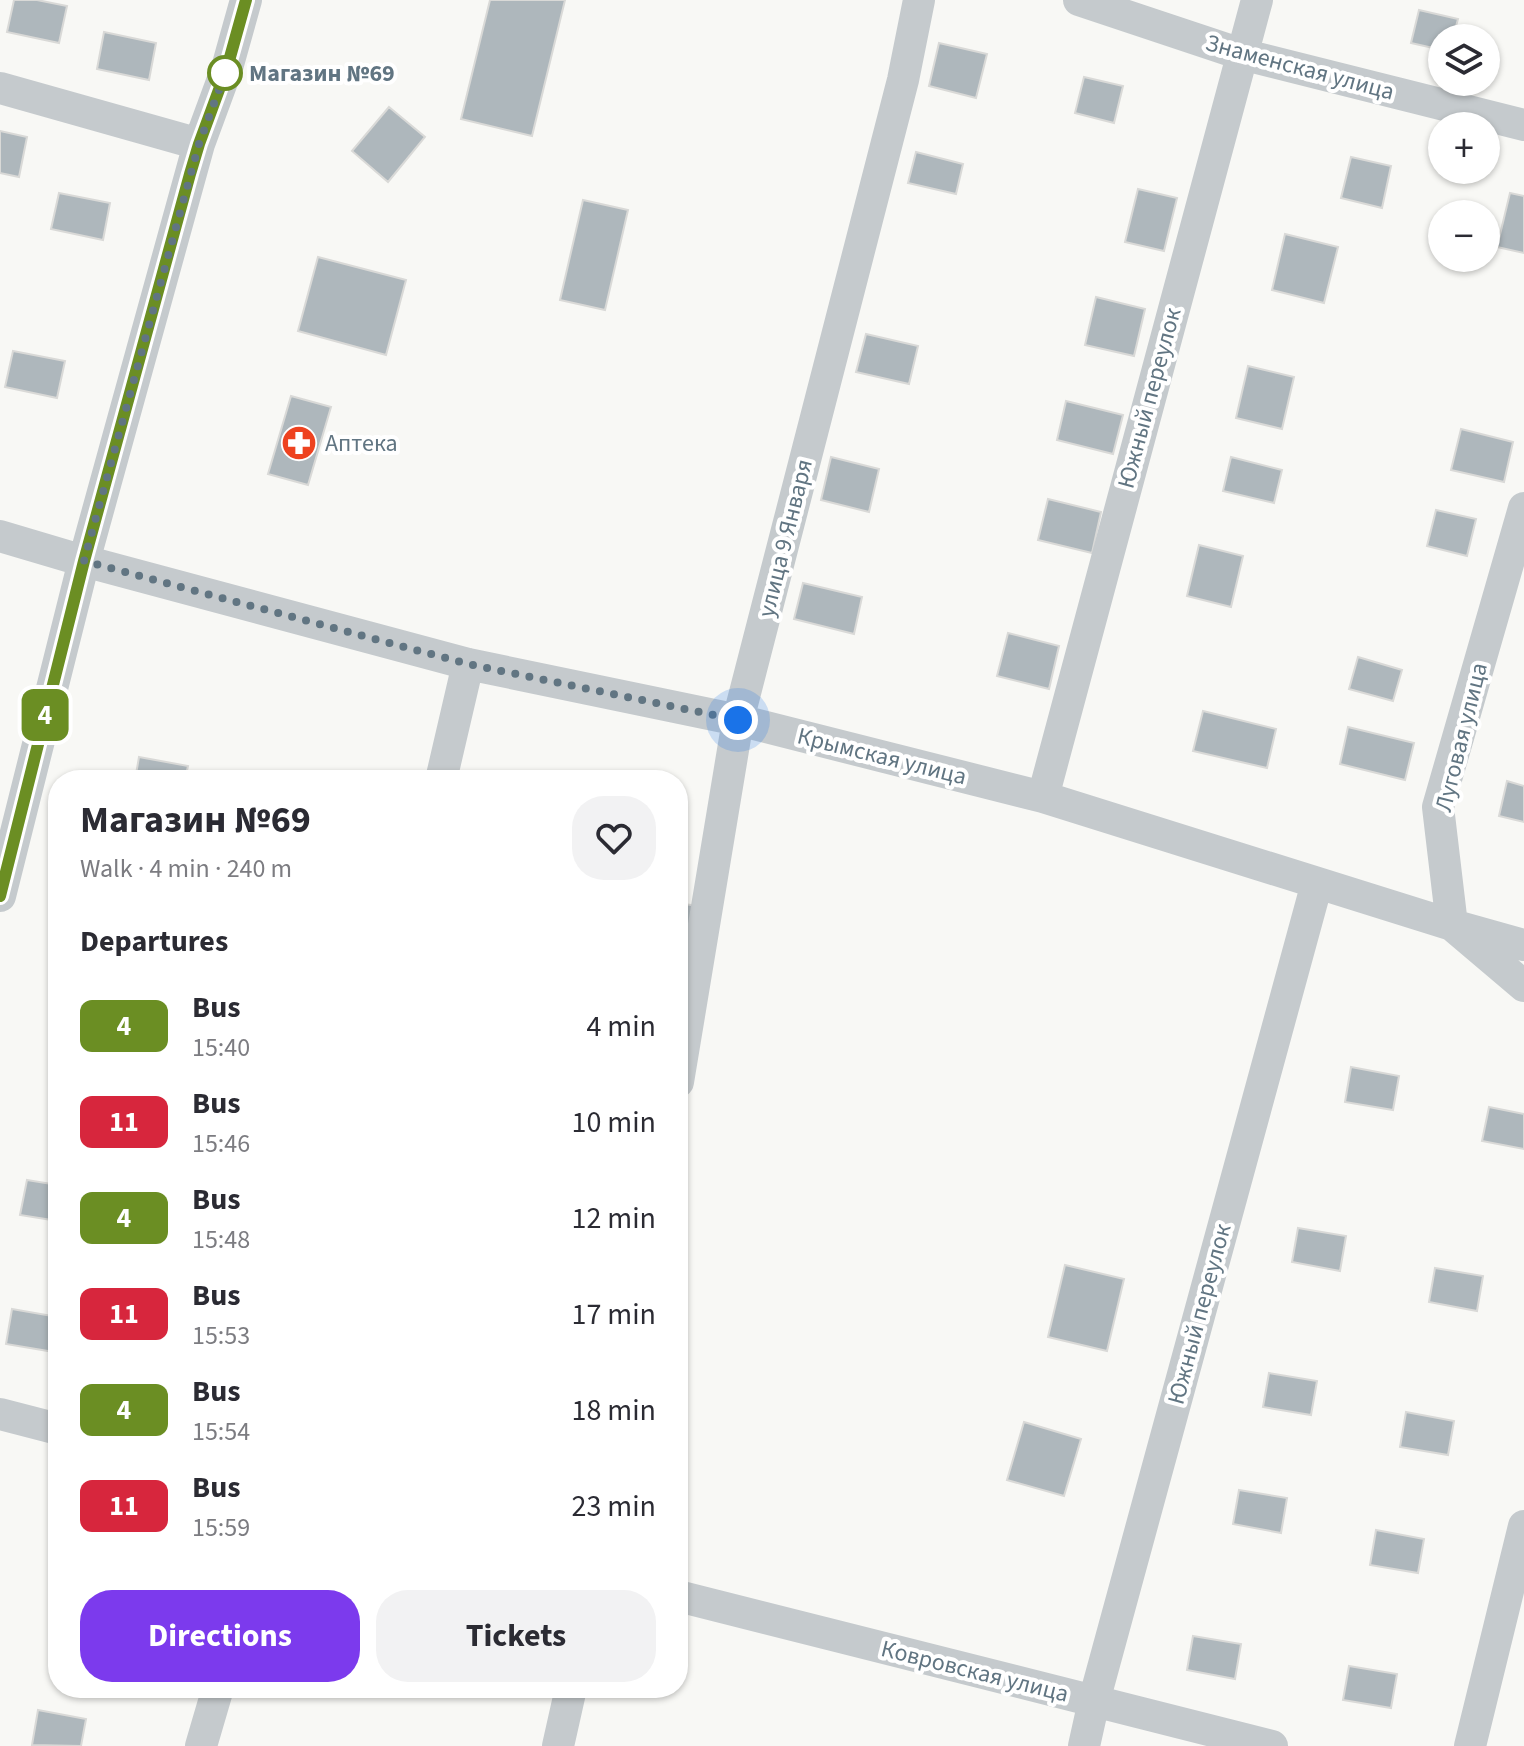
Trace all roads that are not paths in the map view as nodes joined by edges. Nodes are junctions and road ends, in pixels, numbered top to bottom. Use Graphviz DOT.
graph roads {
  1 [pos="246,0"];
  2 [pos="919,0"];
  3 [pos="1079,0"];
  4 [pos="1257,0"];
  5 [pos="1241,54"];
  6 [pos="0,88"];
  7 [pos="1524,125"];
  8 [pos="199,144"];
  9 [pos="1524,510"];
  10 [pos="0,536"];
  11 [pos="84,561"];
  12 [pos="468,664"];
  13 [pos="738,720"];
  14 [pos="443,770"];
  15 [pos="1043,797"];
  16 [pos="1317,883"];
  17 [pos="0,896"];
  18 [pos="1452,925"];
  19 [pos="1524,945"];
  20 [pos="1524,986"];
  21 [pos="688,1022"];
  22 [pos="0,1414"];
  23 [pos="48,1426"];
  24 [pos="1524,1526"];
  25 [pos="688,1599"];
  26 [pos="215,1698"];
  27 [pos="569,1698"];
  28 [pos="1094,1701"];
  29 [pos="201,1746"];
  30 [pos="558,1746"];
  31 [pos="1084,1746"];
  32 [pos="1272,1746"];
  33 [pos="1470,1746"];
  1 -- 8 [label="street"];
  2 -- 13 [label="street, улица 9 Января"];
  3 -- 5 [label="street, Знаменская улица"];
  4 -- 5 [label="street, Южный переулок"];
  5 -- 7 [label="street, Знаменская улица"];
  5 -- 15 [label="street, Южный переулок"];
  6 -- 8 [label="street"];
  8 -- 11 [label="street"];
  9 -- 18 [label="street, Луговая улица"];
  10 -- 11 [label="street, Крымская улица"];
  11 -- 12 [label="street, Крымская улица"];
  11 -- 17 [label="street"];
  12 -- 13 [label="street, Крымская улица"];
  12 -- 14 [label="street"];
  13 -- 15 [label="street, Крымская улица"];
  13 -- 21 [label="street, улица 9 Января"];
  15 -- 16 [label="street, Крымская улица"];
  16 -- 18 [label="street, Крымская улица"];
  16 -- 28 [label="street, Южный переулок"];
  18 -- 19 [label="street, Крымская улица"];
  18 -- 20 [label="street"];
  22 -- 23 [label="street"];
  24 -- 33 [label="street"];
  25 -- 28 [label="street, Ковровская улица"];
  26 -- 29 [label="street"];
  27 -- 30 [label="street"];
  28 -- 31 [label="street, Южный переулок"];
  28 -- 32 [label="street, Ковровская улица"];
}
